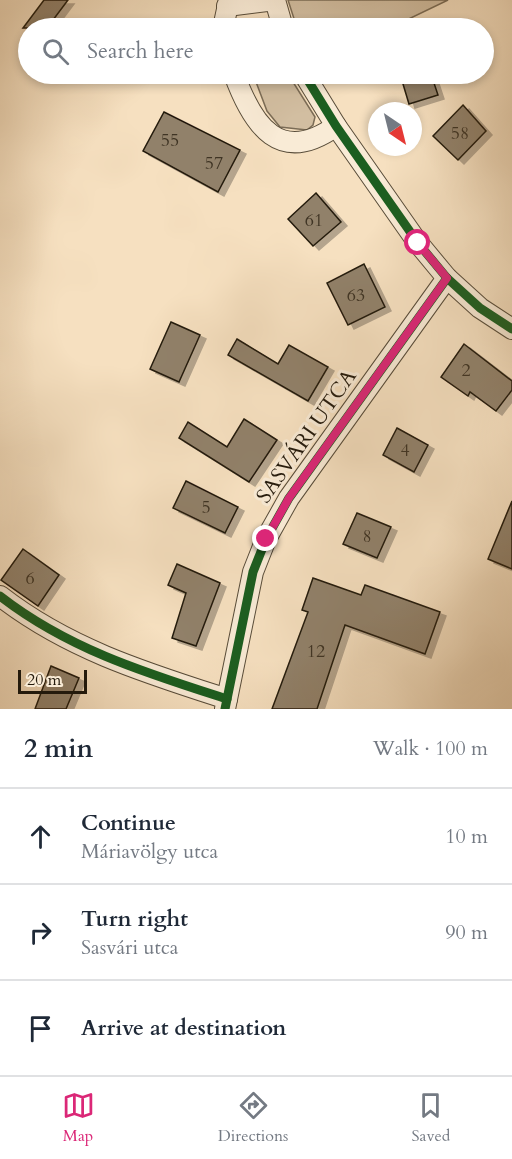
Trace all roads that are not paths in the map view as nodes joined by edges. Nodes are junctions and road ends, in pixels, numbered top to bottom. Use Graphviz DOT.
graph roads {
  1 [pos="275,0"];
  2 [pos="225,2"];
  3 [pos="224,18"];
  4 [pos="280,18"];
  5 [pos="238,84"];
  6 [pos="310,84"];
  7 [pos="336,126"];
  8 [pos="447,278"];
  9 [pos="512,329"];
  10 [pos="0,596"];
  11 [pos="226,704"];
  1 -- 2 [label="street"];
  1 -- 4 [label="street"];
  2 -- 3 [label="street"];
  5 -- 7 [label="street"];
  6 -- 7 [label="street"];
  7 -- 8 [label="street"];
  8 -- 9 [label="street"];
  8 -- 11 [label="street, SASVÁRI UTCA"];
  10 -- 11 [label="street"];
}
